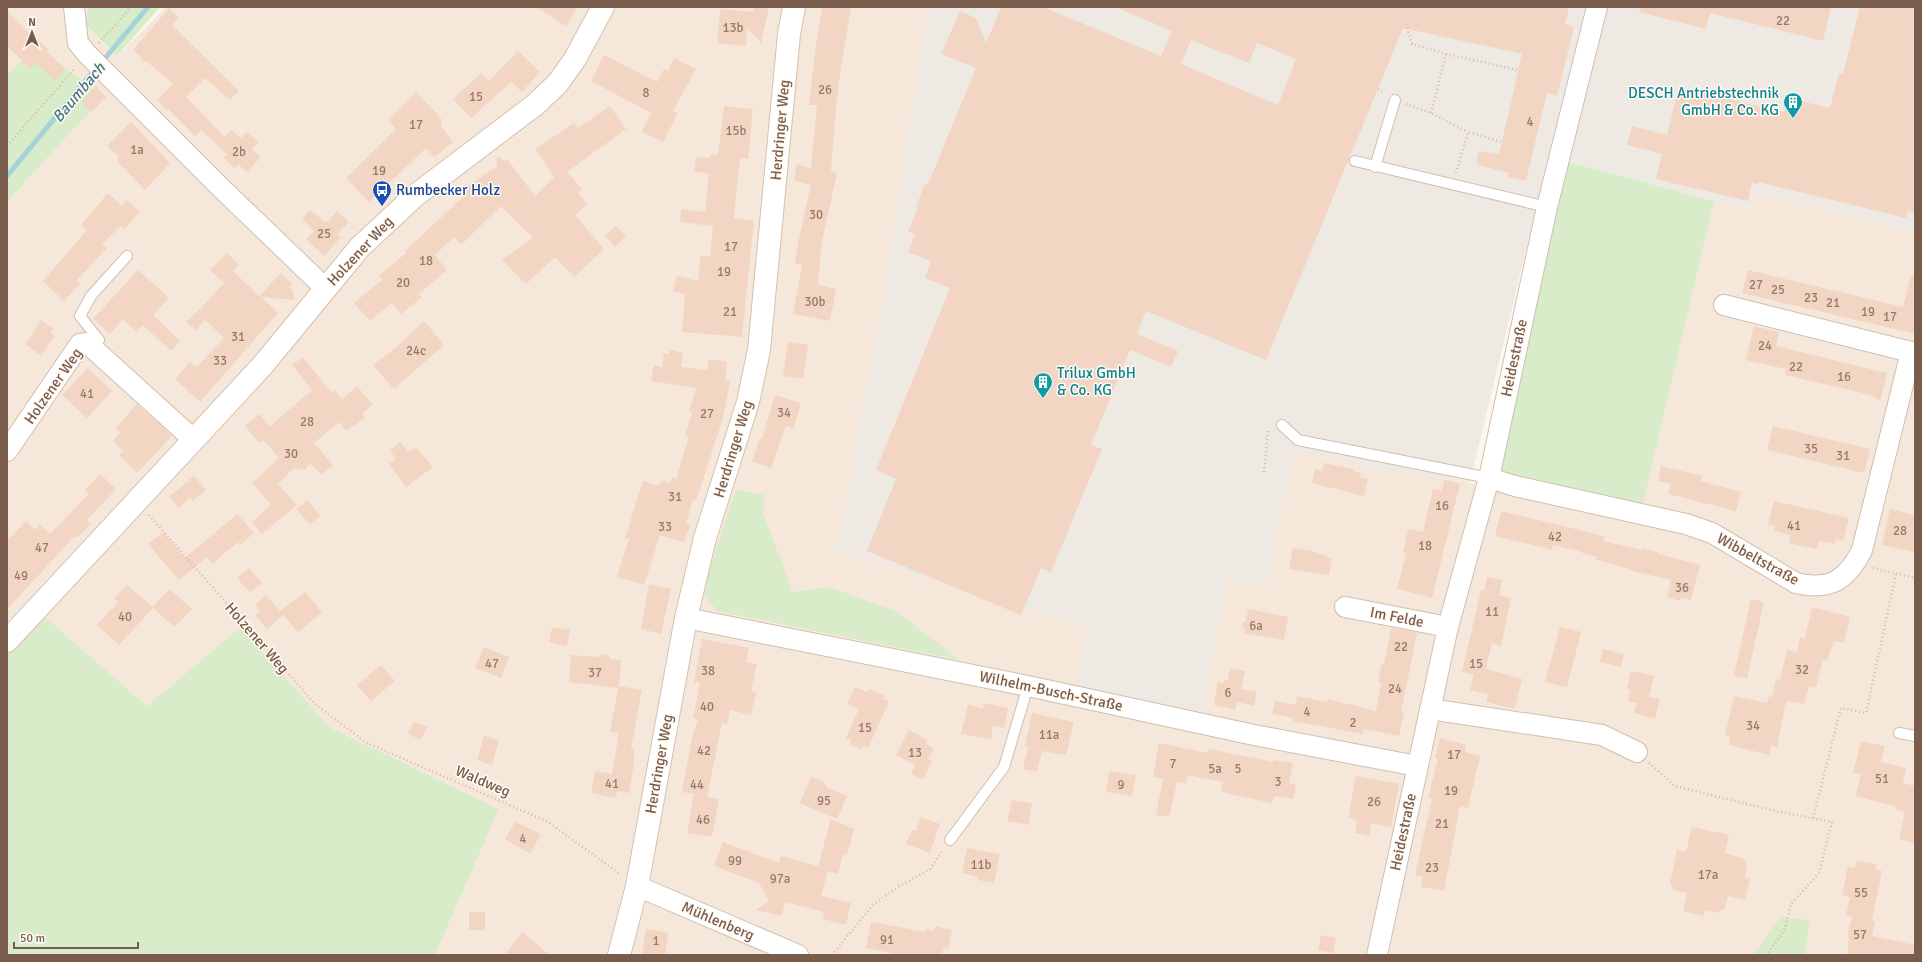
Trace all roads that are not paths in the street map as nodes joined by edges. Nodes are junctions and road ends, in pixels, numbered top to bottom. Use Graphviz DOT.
graph roads {
  1 [pos="74,7"];
  2 [pos="602,7"];
  3 [pos="794,7"];
  4 [pos="1597,7"];
  5 [pos="1395,100"];
  6 [pos="1354,161"];
  7 [pos="1375,167"];
  8 [pos="1547,207"];
  9 [pos="127,256"];
  10 [pos="325,288"];
  11 [pos="1724,305"];
  12 [pos="95,349"];
  13 [pos="1913,353"];
  14 [pos="1282,425"];
  15 [pos="194,440"];
  16 [pos="7,452"];
  17 [pos="1489,478"];
  18 [pos="1345,607"];
  19 [pos="686,618"];
  20 [pos="1448,627"];
  21 [pos="7,641"];
  22 [pos="1028,686"];
  23 [pos="1430,709"];
  24 [pos="1899,733"];
  25 [pos="1915,736"];
  26 [pos="1637,752"];
  27 [pos="1417,766"];
  28 [pos="950,840"];
  29 [pos="637,886"];
  30 [pos="619,955"];
  31 [pos="798,955"];
  32 [pos="1377,955"];
  1 -- 10 [label="street"];
  2 -- 10 [label="main road, Holzener Weg"];
  3 -- 19 [label="main road, Herdringer Weg"];
  4 -- 8 [label="street, Heidestraße"];
  5 -- 7 [label="lane"];
  6 -- 7 [label="lane"];
  7 -- 8 [label="lane"];
  8 -- 17 [label="street, Heidestraße"];
  9 -- 12 [label="lane"];
  10 -- 15 [label="main road, Holzener Weg"];
  11 -- 13 [label="street, Wibbeltstraße"];
  12 -- 15 [label="street, Holzener Weg"];
  12 -- 16 [label="street, Holzener Weg"];
  13 -- 17 [label="street, Wibbeltstraße"];
  14 -- 17 [label="lane"];
  15 -- 21 [label="main road, Holzener Weg"];
  17 -- 20 [label="street, Heidestraße"];
  18 -- 20 [label="street, Im Felde"];
  19 -- 22 [label="street, Wilhelm-Busch-Straße"];
  19 -- 29 [label="main road, Herdringer Weg"];
  20 -- 23 [label="street, Heidestraße"];
  22 -- 27 [label="street, Wilhelm-Busch-Straße"];
  22 -- 28 [label="lane"];
  23 -- 26 [label="street"];
  23 -- 27 [label="street, Heidestraße"];
  24 -- 25 [label="lane"];
  27 -- 32 [label="street, Heidestraße"];
  29 -- 30 [label="main road, Herdringer Weg"];
  29 -- 31 [label="street, Mühlenberg"];
}
